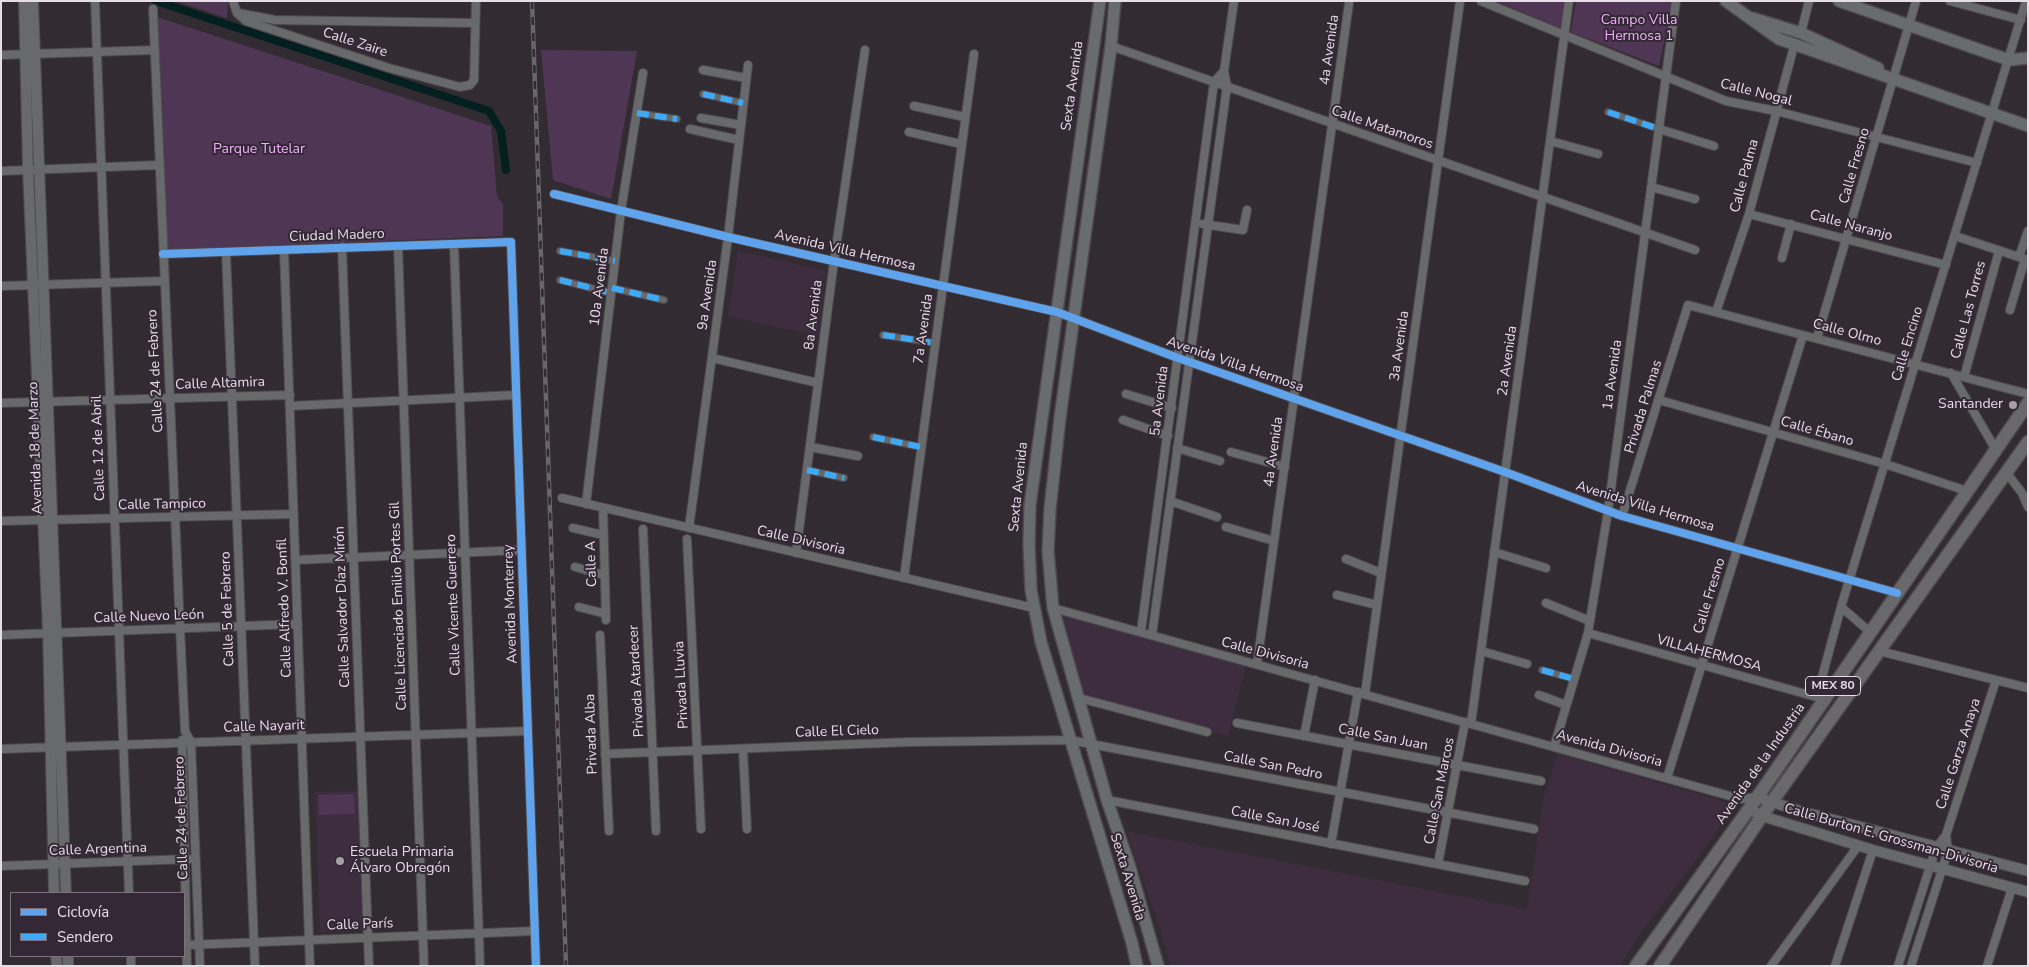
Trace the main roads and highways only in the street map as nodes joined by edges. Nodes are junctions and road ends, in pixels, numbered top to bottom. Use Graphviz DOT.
graph roads {
  1 [pos="1100,1"];
  2 [pos="1115,1"];
  3 [pos="1726,1"];
  4 [pos="1839,1"];
  5 [pos="1745,16"];
  6 [pos="2028,58"];
  7 [pos="1895,78"];
  8 [pos="2028,126"];
  9 [pos="2028,404"];
  10 [pos="2028,442"];
  11 [pos="1897,593"];
  12 [pos="1902,619"];
  13 [pos="1137,966"];
  14 [pos="1158,966"];
  15 [pos="1636,966"];
  16 [pos="1660,966"];
  1 -- 13 [label="main road, Sexta Avenida"];
  2 -- 14 [label="main road, Sexta Avenida"];
  3 -- 5 [label="main road"];
  4 -- 6 [label="main road"];
  5 -- 7 [label="main road"];
  5 -- 7 [label="main road"];
  7 -- 8 [label="main road"];
  9 -- 11 [label="main road, Avenida de la Industria / MEX 80"];
  10 -- 12 [label="main road, MEX 80"];
  11 -- 12 [label="main road"];
  11 -- 15 [label="main road, Avenida de la Industria / MEX 80"];
  12 -- 16 [label="main road, MEX 80"];
}
